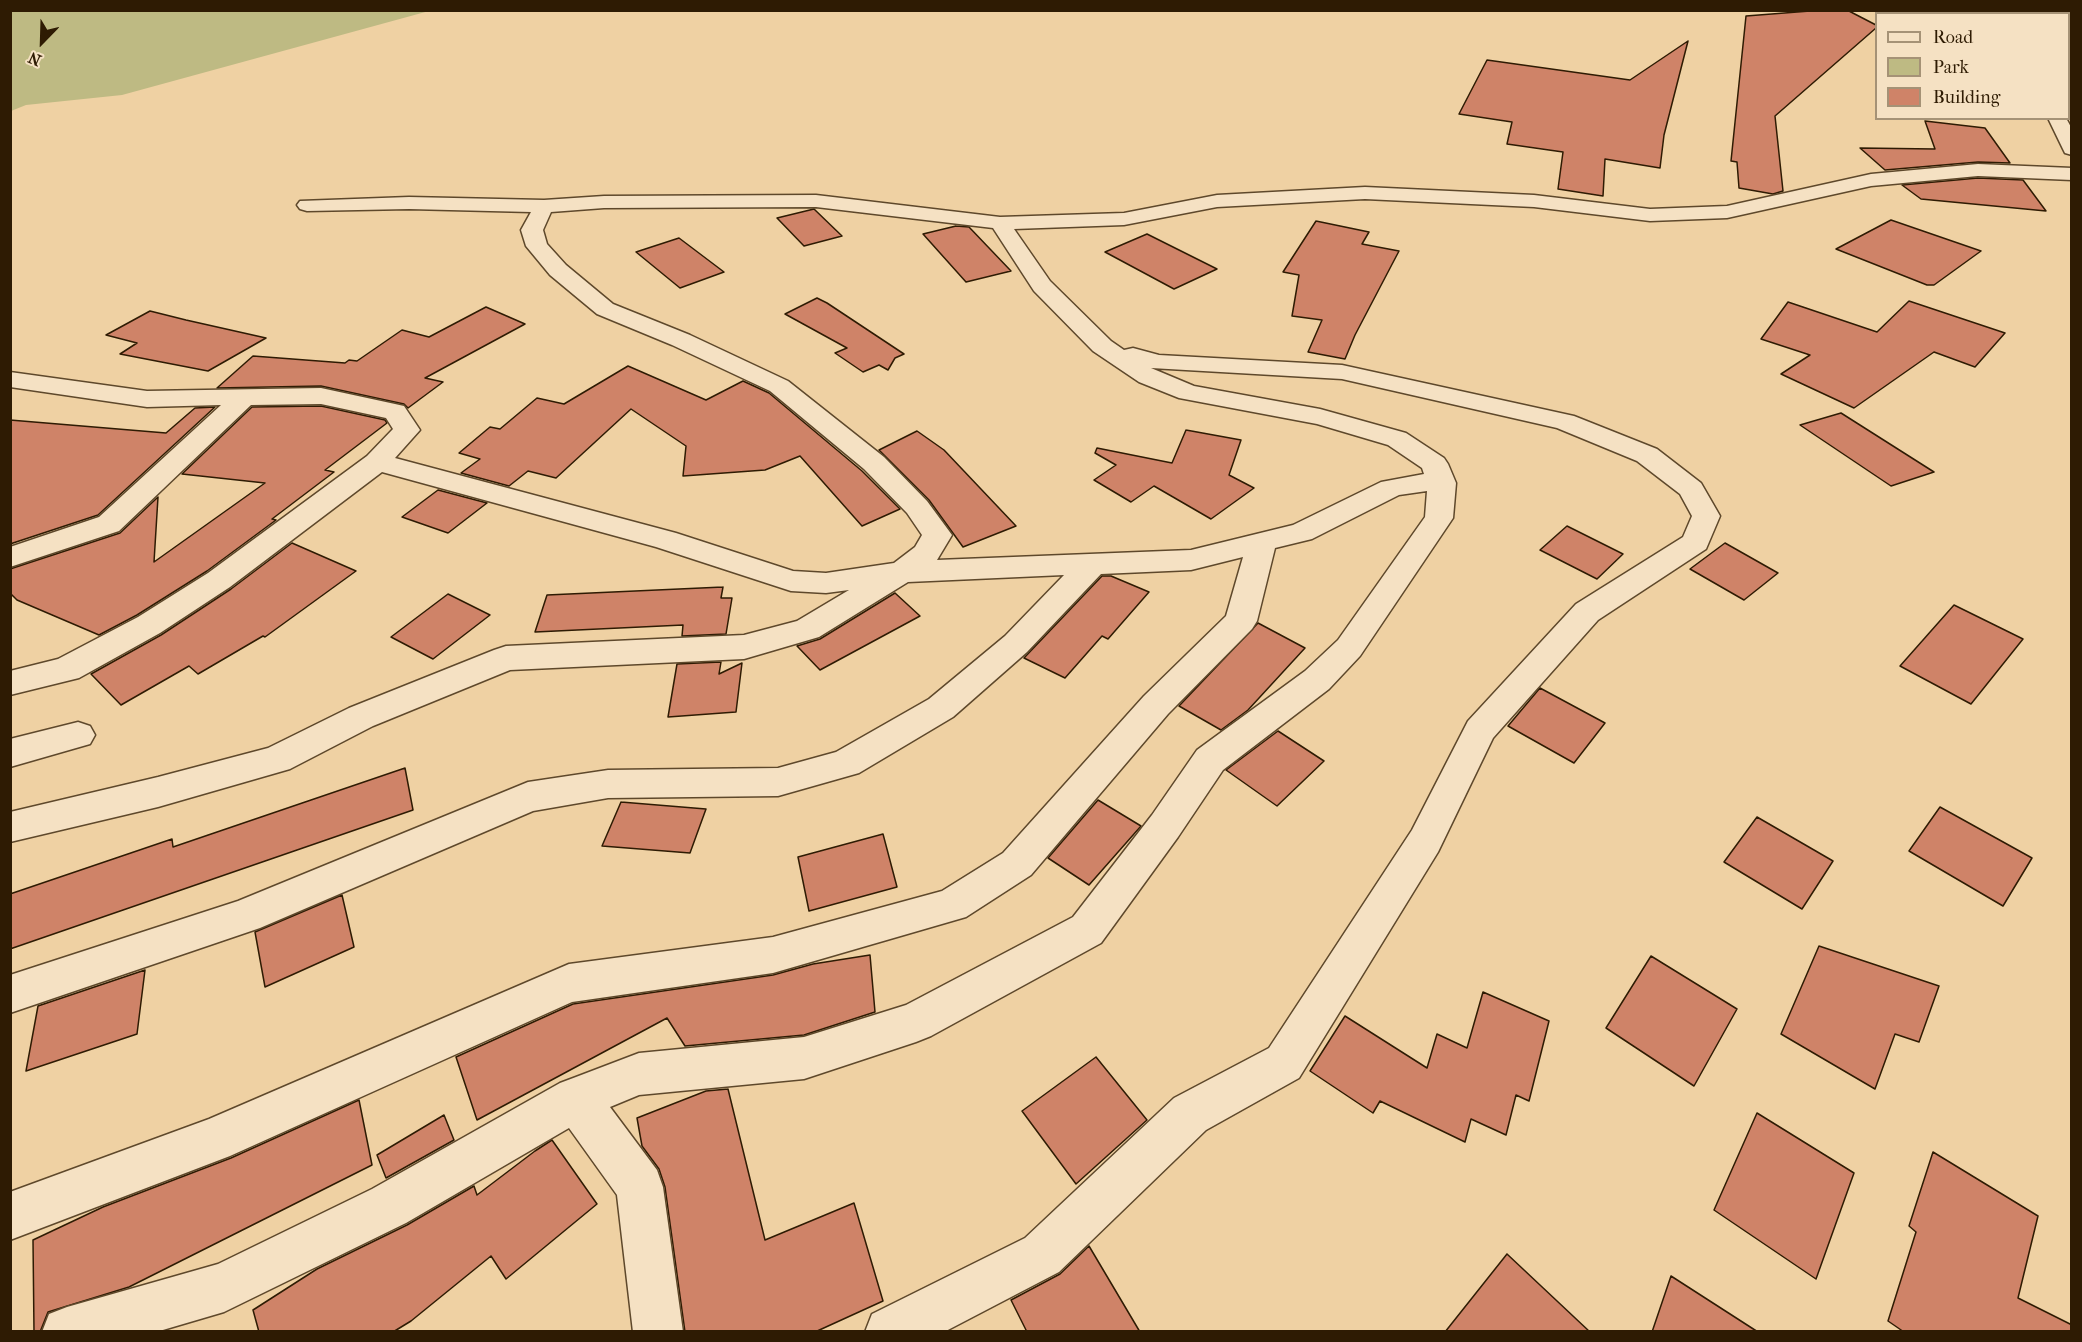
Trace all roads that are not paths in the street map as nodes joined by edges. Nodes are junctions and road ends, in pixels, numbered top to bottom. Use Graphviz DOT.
graph roads {
  1 [pos="2058,120"];
  2 [pos="2072,149"];
  3 [pos="2072,174"];
  4 [pos="307,205"];
  5 [pos="544,206"];
  6 [pos="1000,223"];
  7 [pos="1102,346"];
  8 [pos="10,379"];
  9 [pos="245,398"];
  10 [pos="376,462"];
  11 [pos="1442,483"];
  12 [pos="1262,542"];
  13 [pos="10,557"];
  14 [pos="1093,564"];
  15 [pos="902,572"];
  16 [pos="10,683"];
  17 [pos="78,735"];
  18 [pos="10,753"];
  19 [pos="10,827"];
  20 [pos="10,994"];
  21 [pos="576,1099"];
  22 [pos="10,1216"];
  23 [pos="67,1332"];
  24 [pos="658,1332"];
  25 [pos="890,1332"];
  1 -- 2 [label="street"];
  3 -- 6 [label="street"];
  4 -- 5 [label="street"];
  5 -- 6 [label="street"];
  5 -- 15 [label="street"];
  6 -- 7 [label="street"];
  7 -- 11 [label="street"];
  7 -- 25 [label="street"];
  8 -- 9 [label="street"];
  9 -- 10 [label="street"];
  9 -- 13 [label="street"];
  10 -- 15 [label="street"];
  10 -- 16 [label="street"];
  11 -- 12 [label="street"];
  11 -- 21 [label="street"];
  12 -- 14 [label="street"];
  12 -- 22 [label="street"];
  14 -- 15 [label="street"];
  14 -- 20 [label="street"];
  15 -- 19 [label="street"];
  17 -- 18 [label="street"];
  21 -- 23 [label="street"];
  21 -- 24 [label="street"];
}
